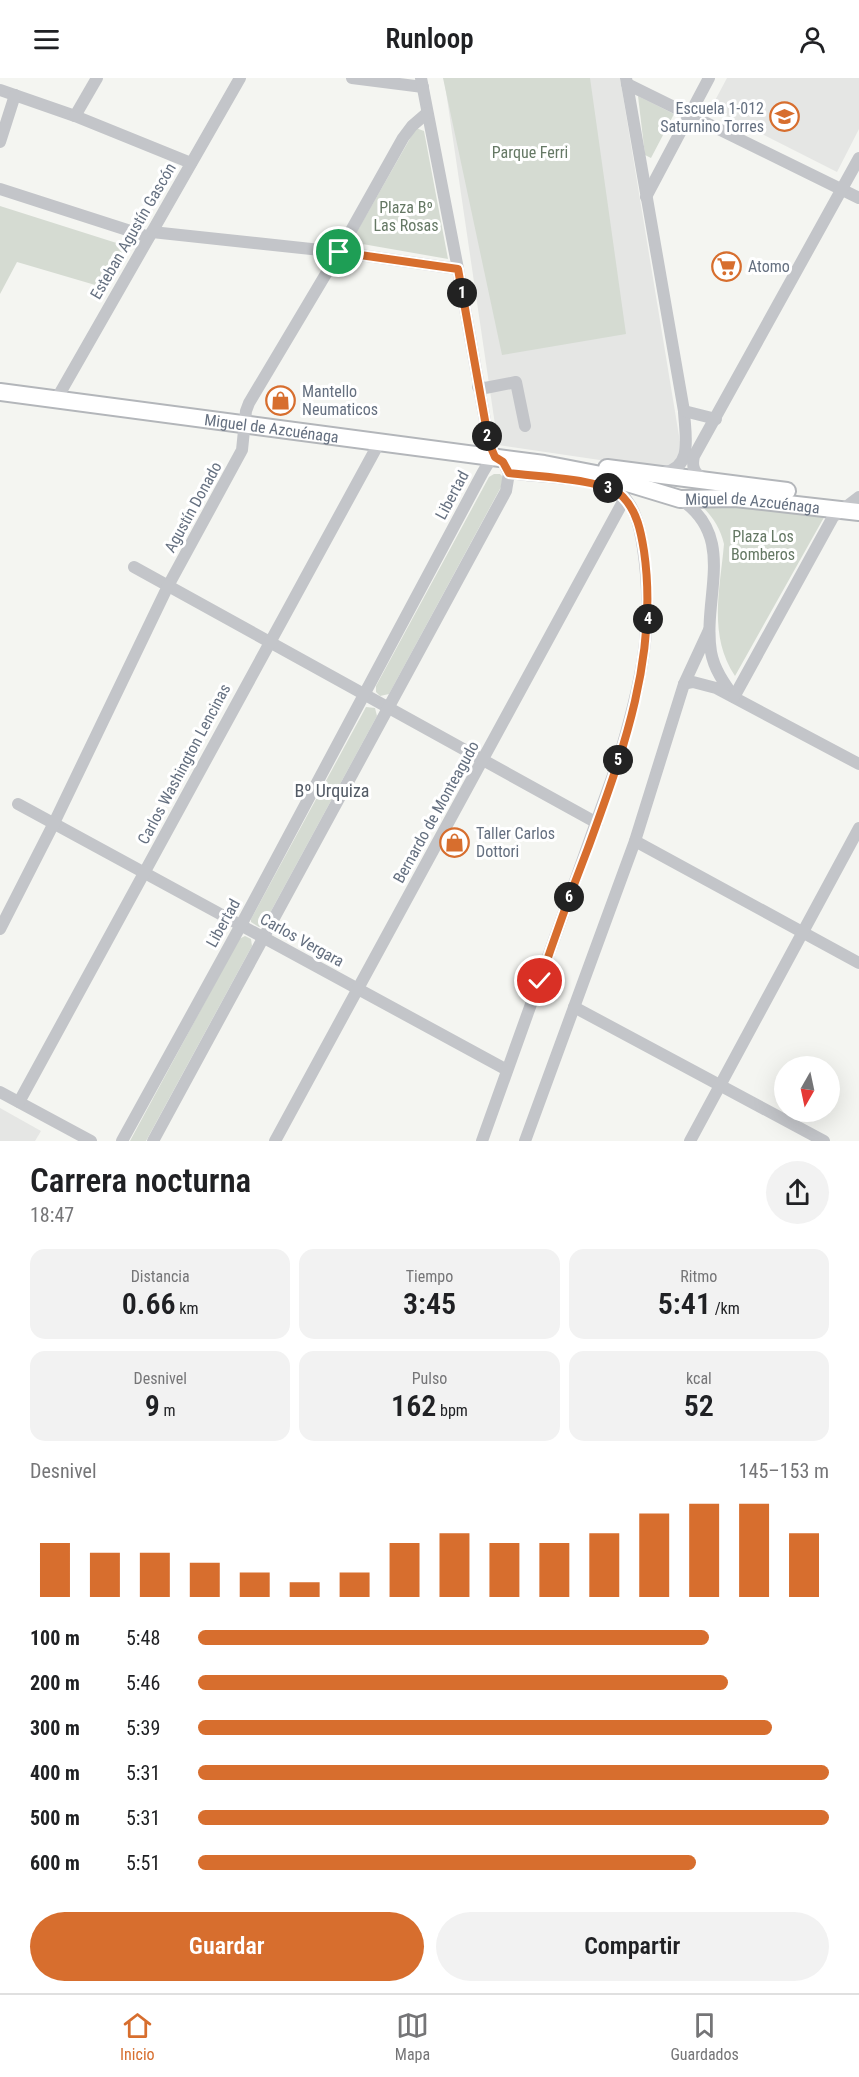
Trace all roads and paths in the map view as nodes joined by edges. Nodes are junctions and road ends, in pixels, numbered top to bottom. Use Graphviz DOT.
graph roads {
  1 [pos="97,78"];
  2 [pos="240,78"];
  3 [pos="352,78"];
  4 [pos="709,78"];
  5 [pos="627,81"];
  6 [pos="422,82"];
  7 [pos="0,90"];
  8 [pos="15,95"];
  9 [pos="427,113"];
  10 [pos="690,113"];
  11 [pos="75,116"];
  12 [pos="0,142"];
  13 [pos="859,158"];
  14 [pos="191,163"];
  15 [pos="0,189"];
  16 [pos="842,189"];
  17 [pos="646,197"];
  18 [pos="859,198"];
  19 [pos="150,234"];
  20 [pos="339,252"];
  21 [pos="458,269"];
  22 [pos="478,387"];
  23 [pos="0,392"];
  24 [pos="56,400"];
  25 [pos="684,411"];
  26 [pos="716,419"];
  27 [pos="245,425"];
  28 [pos="525,426"];
  29 [pos="379,443"];
  30 [pos="495,457"];
  31 [pos="544,464"];
  32 [pos="509,473"];
  33 [pos="650,474"];
  34 [pos="705,481"];
  35 [pos="625,498"];
  36 [pos="680,499"];
  37 [pos="854,504"];
  38 [pos="134,567"];
  39 [pos="168,586"];
  40 [pos="709,630"];
  41 [pos="269,642"];
  42 [pos="684,684"];
  43 [pos="365,695"];
  44 [pos="734,697"];
  45 [pos="388,708"];
  46 [pos="482,760"];
  47 [pos="859,764"];
  48 [pos="18,804"];
  49 [pos="597,823"];
  50 [pos="54,824"];
  51 [pos="859,828"];
  52 [pos="635,841"];
  53 [pos="144,873"];
  54 [pos="241,925"];
  55 [pos="0,929"];
  56 [pos="803,933"];
  57 [pos="264,938"];
  58 [pos="859,963"];
  59 [pos="358,989"];
  60 [pos="574,1007"];
  61 [pos="507,1070"];
  62 [pos="720,1085"];
  63 [pos="0,1092"];
  64 [pos="19,1102"];
  65 [pos="91,1141"];
  66 [pos="122,1141"];
  67 [pos="153,1141"];
  68 [pos="275,1141"];
  69 [pos="482,1141"];
  70 [pos="525,1141"];
  71 [pos="690,1141"];
  72 [pos="824,1141"];
  1 -- 11 [label="street"];
  2 -- 14 [label="street, Esteban Agustín Gascón"];
  3 -- 6 [label="street"];
  4 -- 10 [label="street"];
  5 -- 10 [label="street"];
  5 -- 17 [label="street"];
  6 -- 9 [label="street"];
  7 -- 8 [label="street"];
  8 -- 11 [label="street"];
  8 -- 12 [label="street"];
  9 -- 20 [label="street, Agustín Donado"];
  9 -- 21 [label="street"];
  10 -- 16 [label="street"];
  10 -- 17 [label="street"];
  11 -- 14 [label="street"];
  13 -- 16 [label="street"];
  14 -- 19 [label="street, Esteban Agustín Gascón"];
  15 -- 19 [label="street"];
  16 -- 18 [label="street"];
  16 -- 26 [label="street"];
  17 -- 25 [label="street"];
  19 -- 20 [label="street"];
  19 -- 24 [label="street, Esteban Agustín Gascón"];
  20 -- 21 [label="street"];
  20 -- 27 [label="street, Agustín Donado"];
  21 -- 22 [label="street"];
  22 -- 28 [label="street"];
  22 -- 30 [label="street"];
  23 -- 24 [label="main road, Miguel de Azcuénaga"];
  24 -- 27 [label="main road, Miguel de Azcuénaga"];
  25 -- 26 [label="street"];
  25 -- 33 [label="street"];
  26 -- 34 [label="street"];
  27 -- 29 [label="main road, Miguel de Azcuénaga"];
  27 -- 39 [label="street, Agustín Donado"];
  29 -- 30 [label="main road, Miguel de Azcuénaga"];
  29 -- 41 [label="street, Carlos Washington Lencinas"];
  30 -- 31 [label="main road, Miguel de Azcuénaga"];
  30 -- 32 [label="street"];
  30 -- 43 [label="street, Libertad"];
  31 -- 33 [label="main road, Miguel de Azcuénaga"];
  31 -- 36 [label="main road, Miguel de Azcuénaga"];
  32 -- 35 [label="street"];
  32 -- 45 [label="street"];
  33 -- 34 [label="main road, Miguel de Azcuénaga"];
  34 -- 37 [label="main road, Miguel de Azcuénaga"];
  35 -- 46 [label="street, Bernardo de Monteagudo"];
  35 -- 49 [label="street"];
  36 -- 37 [label="main road, Miguel de Azcuénaga"];
  36 -- 40 [label="street"];
  37 -- 44 [label="street"];
  38 -- 39 [label="street"];
  39 -- 41 [label="street"];
  39 -- 50 [label="street, Agustín Donado"];
  40 -- 42 [label="street"];
  40 -- 44 [label="street"];
  41 -- 43 [label="street"];
  41 -- 53 [label="street, Carlos Washington Lencinas"];
  42 -- 44 [label="street"];
  42 -- 52 [label="street"];
  43 -- 45 [label="street"];
  43 -- 54 [label="street, Libertad"];
  44 -- 47 [label="street"];
  45 -- 46 [label="street"];
  45 -- 57 [label="street"];
  46 -- 49 [label="street"];
  46 -- 59 [label="street, Bernardo de Monteagudo"];
  48 -- 50 [label="street, Carlos Vergara"];
  49 -- 61 [label="street"];
  50 -- 53 [label="street, Carlos Vergara"];
  50 -- 55 [label="street, Agustín Donado"];
  51 -- 56 [label="street"];
  52 -- 56 [label="street"];
  52 -- 60 [label="street"];
  53 -- 54 [label="street, Carlos Vergara"];
  53 -- 64 [label="street, Carlos Washington Lencinas"];
  54 -- 57 [label="street, Carlos Vergara"];
  54 -- 66 [label="street, Libertad"];
  56 -- 58 [label="street"];
  56 -- 62 [label="street"];
  57 -- 59 [label="street, Carlos Vergara"];
  57 -- 67 [label="street"];
  59 -- 61 [label="street, Carlos Vergara"];
  59 -- 68 [label="street, Bernardo de Monteagudo"];
  60 -- 62 [label="street"];
  60 -- 70 [label="street"];
  61 -- 69 [label="street"];
  62 -- 71 [label="street"];
  62 -- 72 [label="street"];
  63 -- 64 [label="street"];
  64 -- 65 [label="street"];
}
